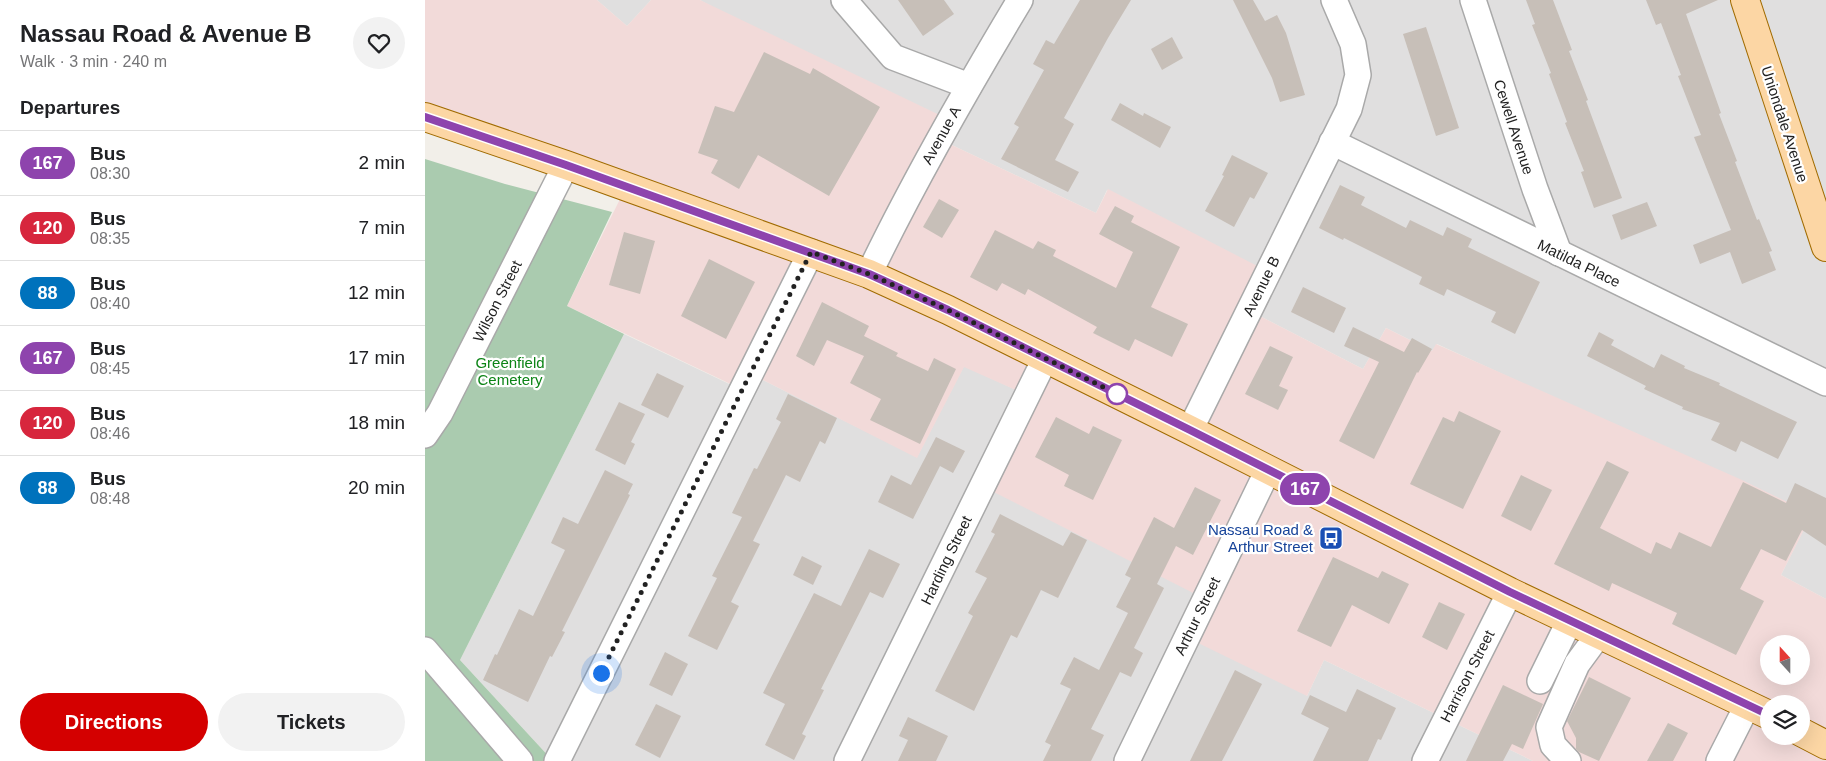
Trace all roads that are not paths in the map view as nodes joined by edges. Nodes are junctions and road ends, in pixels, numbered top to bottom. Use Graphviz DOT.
graph roads {
  1 [pos="844,0"];
  2 [pos="1020,0"];
  3 [pos="1473,0"];
  4 [pos="1745,0"];
  5 [pos="1339,1"];
  6 [pos="969,86"];
  7 [pos="425,117"];
  8 [pos="1333,142"];
  9 [pos="566,165"];
  10 [pos="1826,247"];
  11 [pos="811,252"];
  12 [pos="1559,253"];
  13 [pos="869,274"];
  14 [pos="1045,359"];
  15 [pos="1826,383"];
  16 [pos="1190,430"];
  17 [pos="425,434"];
  18 [pos="1267,470"];
  19 [pos="1510,592"];
  20 [pos="1570,620"];
  21 [pos="1599,634"];
  22 [pos="425,650"];
  23 [pos="1540,681"];
  24 [pos="1758,709"];
  25 [pos="1810,737"];
  26 [pos="1826,745"];
  27 [pos="521,761"];
  28 [pos="557,761"];
  29 [pos="847,761"];
  30 [pos="1127,761"];
  31 [pos="1425,761"];
  32 [pos="1568,761"];
  33 [pos="1719,761"];
  1 -- 6 [label="street"];
  2 -- 6 [label="street, Avenue A"];
  3 -- 12 [label="street, Cewell Avenue"];
  4 -- 10 [label="main road, Uniondale Avenue"];
  5 -- 8 [label="street, Avenue B"];
  6 -- 13 [label="street, Avenue A"];
  7 -- 9 [label="main road"];
  8 -- 12 [label="street, Matilda Place"];
  8 -- 16 [label="street, Avenue B"];
  9 -- 11 [label="main road"];
  9 -- 17 [label="street, Wilson Street"];
  11 -- 13 [label="main road"];
  11 -- 28 [label="street"];
  12 -- 15 [label="street, Matilda Place"];
  13 -- 14 [label="main road"];
  14 -- 16 [label="main road"];
  14 -- 29 [label="street, Harding Street"];
  16 -- 18 [label="main road"];
  18 -- 19 [label="main road"];
  18 -- 30 [label="street, Arthur Street"];
  19 -- 20 [label="main road"];
  19 -- 31 [label="street, Harrison Street"];
  20 -- 21 [label="main road"];
  20 -- 23 [label="street"];
  21 -- 24 [label="main road"];
  21 -- 32 [label="street"];
  22 -- 27 [label="street"];
  24 -- 33 [label="street"];
  25 -- 26 [label="main road"];
}
